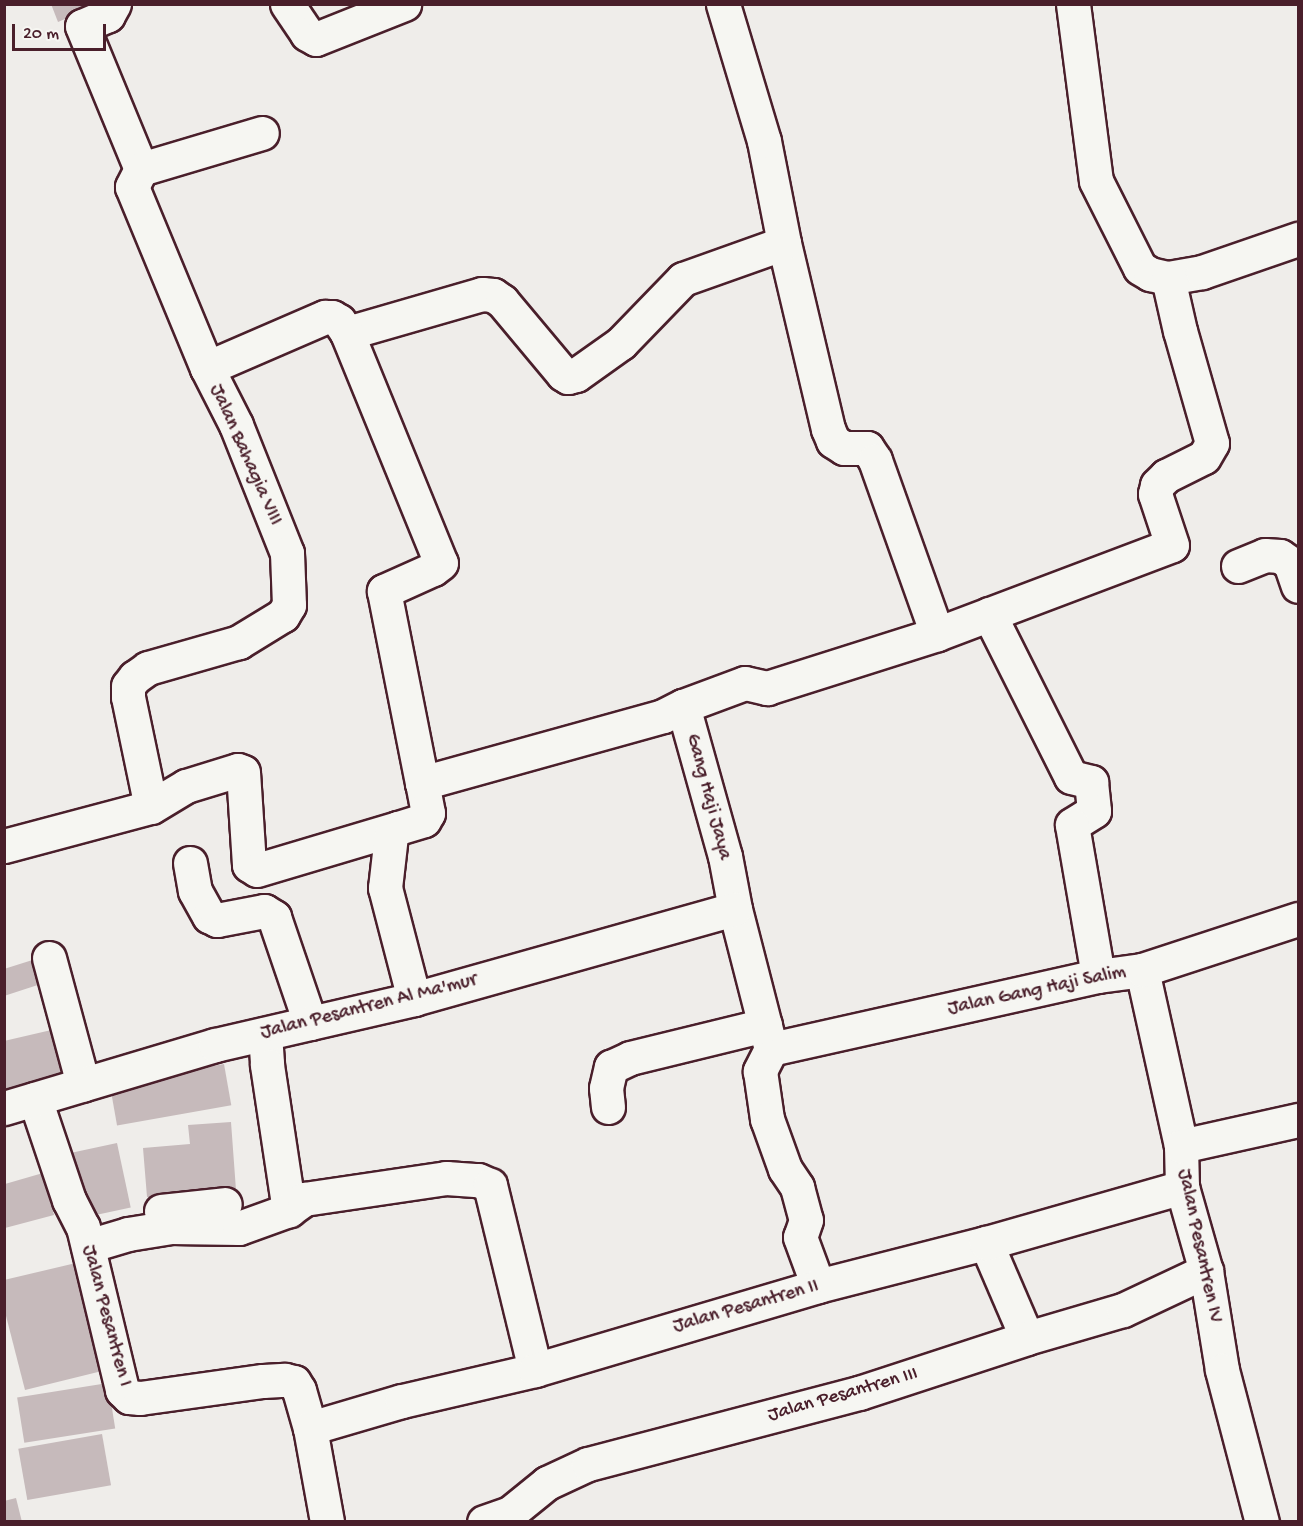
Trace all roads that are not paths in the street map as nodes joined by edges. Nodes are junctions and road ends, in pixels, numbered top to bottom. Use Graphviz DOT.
graph roads {
  1 [pos="114,4"];
  2 [pos="287,4"];
  3 [pos="404,4"];
  4 [pos="723,4"];
  5 [pos="1073,4"];
  6 [pos="262,133"];
  7 [pos="141,169"];
  8 [pos="1299,238"];
  9 [pos="784,243"];
  10 [pos="1168,278"];
  11 [pos="347,333"];
  12 [pos="207,368"];
  13 [pos="1238,566"];
  14 [pos="1296,569"];
  15 [pos="989,614"];
  16 [pos="937,634"];
  17 [pos="673,711"];
  18 [pos="422,783"];
  19 [pos="151,807"];
  20 [pos="398,828"];
  21 [pos="4,846"];
  22 [pos="190,863"];
  23 [pos="735,909"];
  24 [pos="1299,919"];
  25 [pos="49,958"];
  26 [pos="1142,970"];
  27 [pos="1098,976"];
  28 [pos="414,999"];
  29 [pos="310,1023"];
  30 [pos="265,1034"];
  31 [pos="768,1037"];
  32 [pos="83,1084"];
  33 [pos="35,1099"];
  34 [pos="608,1107"];
  35 [pos="4,1108"];
  36 [pos="1299,1120"];
  37 [pos="1181,1146"];
  38 [pos="1182,1187"];
  39 [pos="225,1204"];
  40 [pos="289,1210"];
  41 [pos="85,1236"];
  42 [pos="986,1243"];
  43 [pos="1206,1271"];
  44 [pos="818,1286"];
  45 [pos="1027,1338"];
  46 [pos="535,1370"];
  47 [pos="310,1428"];
  48 [pos="327,1521"];
  49 [pos="484,1521"];
  50 [pos="1262,1521"];
  1 -- 7 [label="street"];
  2 -- 3 [label="street"];
  4 -- 9 [label="street"];
  5 -- 10 [label="street"];
  6 -- 7 [label="street"];
  7 -- 12 [label="street, Jalan Bahagia VIII"];
  8 -- 10 [label="street"];
  9 -- 11 [label="street"];
  9 -- 16 [label="street"];
  10 -- 15 [label="street"];
  11 -- 12 [label="street"];
  11 -- 18 [label="street"];
  12 -- 19 [label="street, Jalan Bahagia VIII"];
  13 -- 14 [label="street"];
  15 -- 16 [label="street"];
  15 -- 27 [label="street"];
  16 -- 17 [label="street"];
  17 -- 18 [label="street"];
  17 -- 23 [label="street, Gang Haji Jaya"];
  18 -- 20 [label="street"];
  19 -- 20 [label="street"];
  19 -- 21 [label="street"];
  20 -- 28 [label="street"];
  22 -- 29 [label="street"];
  23 -- 28 [label="street, Jalan Pesantren Al Ma'mur"];
  23 -- 31 [label="street, Gang Haji Jaya"];
  24 -- 26 [label="street, Jalan Gang Haji Salim"];
  25 -- 32 [label="street"];
  26 -- 27 [label="street, Jalan Gang Haji Salim"];
  26 -- 37 [label="street, Jalan Pesantren IV"];
  27 -- 31 [label="street, Jalan Gang Haji Salim"];
  28 -- 29 [label="street, Jalan Pesantren Al Ma'mur"];
  29 -- 30 [label="street, Jalan Pesantren Al Ma'mur"];
  30 -- 32 [label="street, Jalan Pesantren Al Ma'mur"];
  30 -- 40 [label="street"];
  31 -- 34 [label="street, Jalan Gang Haji Salim"];
  31 -- 44 [label="street"];
  32 -- 33 [label="street, Jalan Pesantren Al Ma'mur"];
  33 -- 35 [label="street, Jalan Pesantren Al Ma'mur"];
  33 -- 41 [label="street, Jalan Pesantren I"];
  36 -- 37 [label="street"];
  37 -- 38 [label="street, Jalan Pesantren IV"];
  38 -- 42 [label="street, Jalan Pesantren II"];
  38 -- 43 [label="street, Jalan Pesantren IV"];
  39 -- 41 [label="street"];
  40 -- 41 [label="street"];
  40 -- 46 [label="street"];
  41 -- 47 [label="street, Jalan Pesantren I"];
  42 -- 44 [label="street, Jalan Pesantren II"];
  42 -- 45 [label="street"];
  43 -- 45 [label="street, Jalan Pesantren III"];
  43 -- 50 [label="street, Jalan Pesantren IV"];
  44 -- 46 [label="street, Jalan Pesantren II"];
  45 -- 49 [label="street, Jalan Pesantren III"];
  46 -- 47 [label="street, Jalan Pesantren II"];
  47 -- 48 [label="street"];
}
